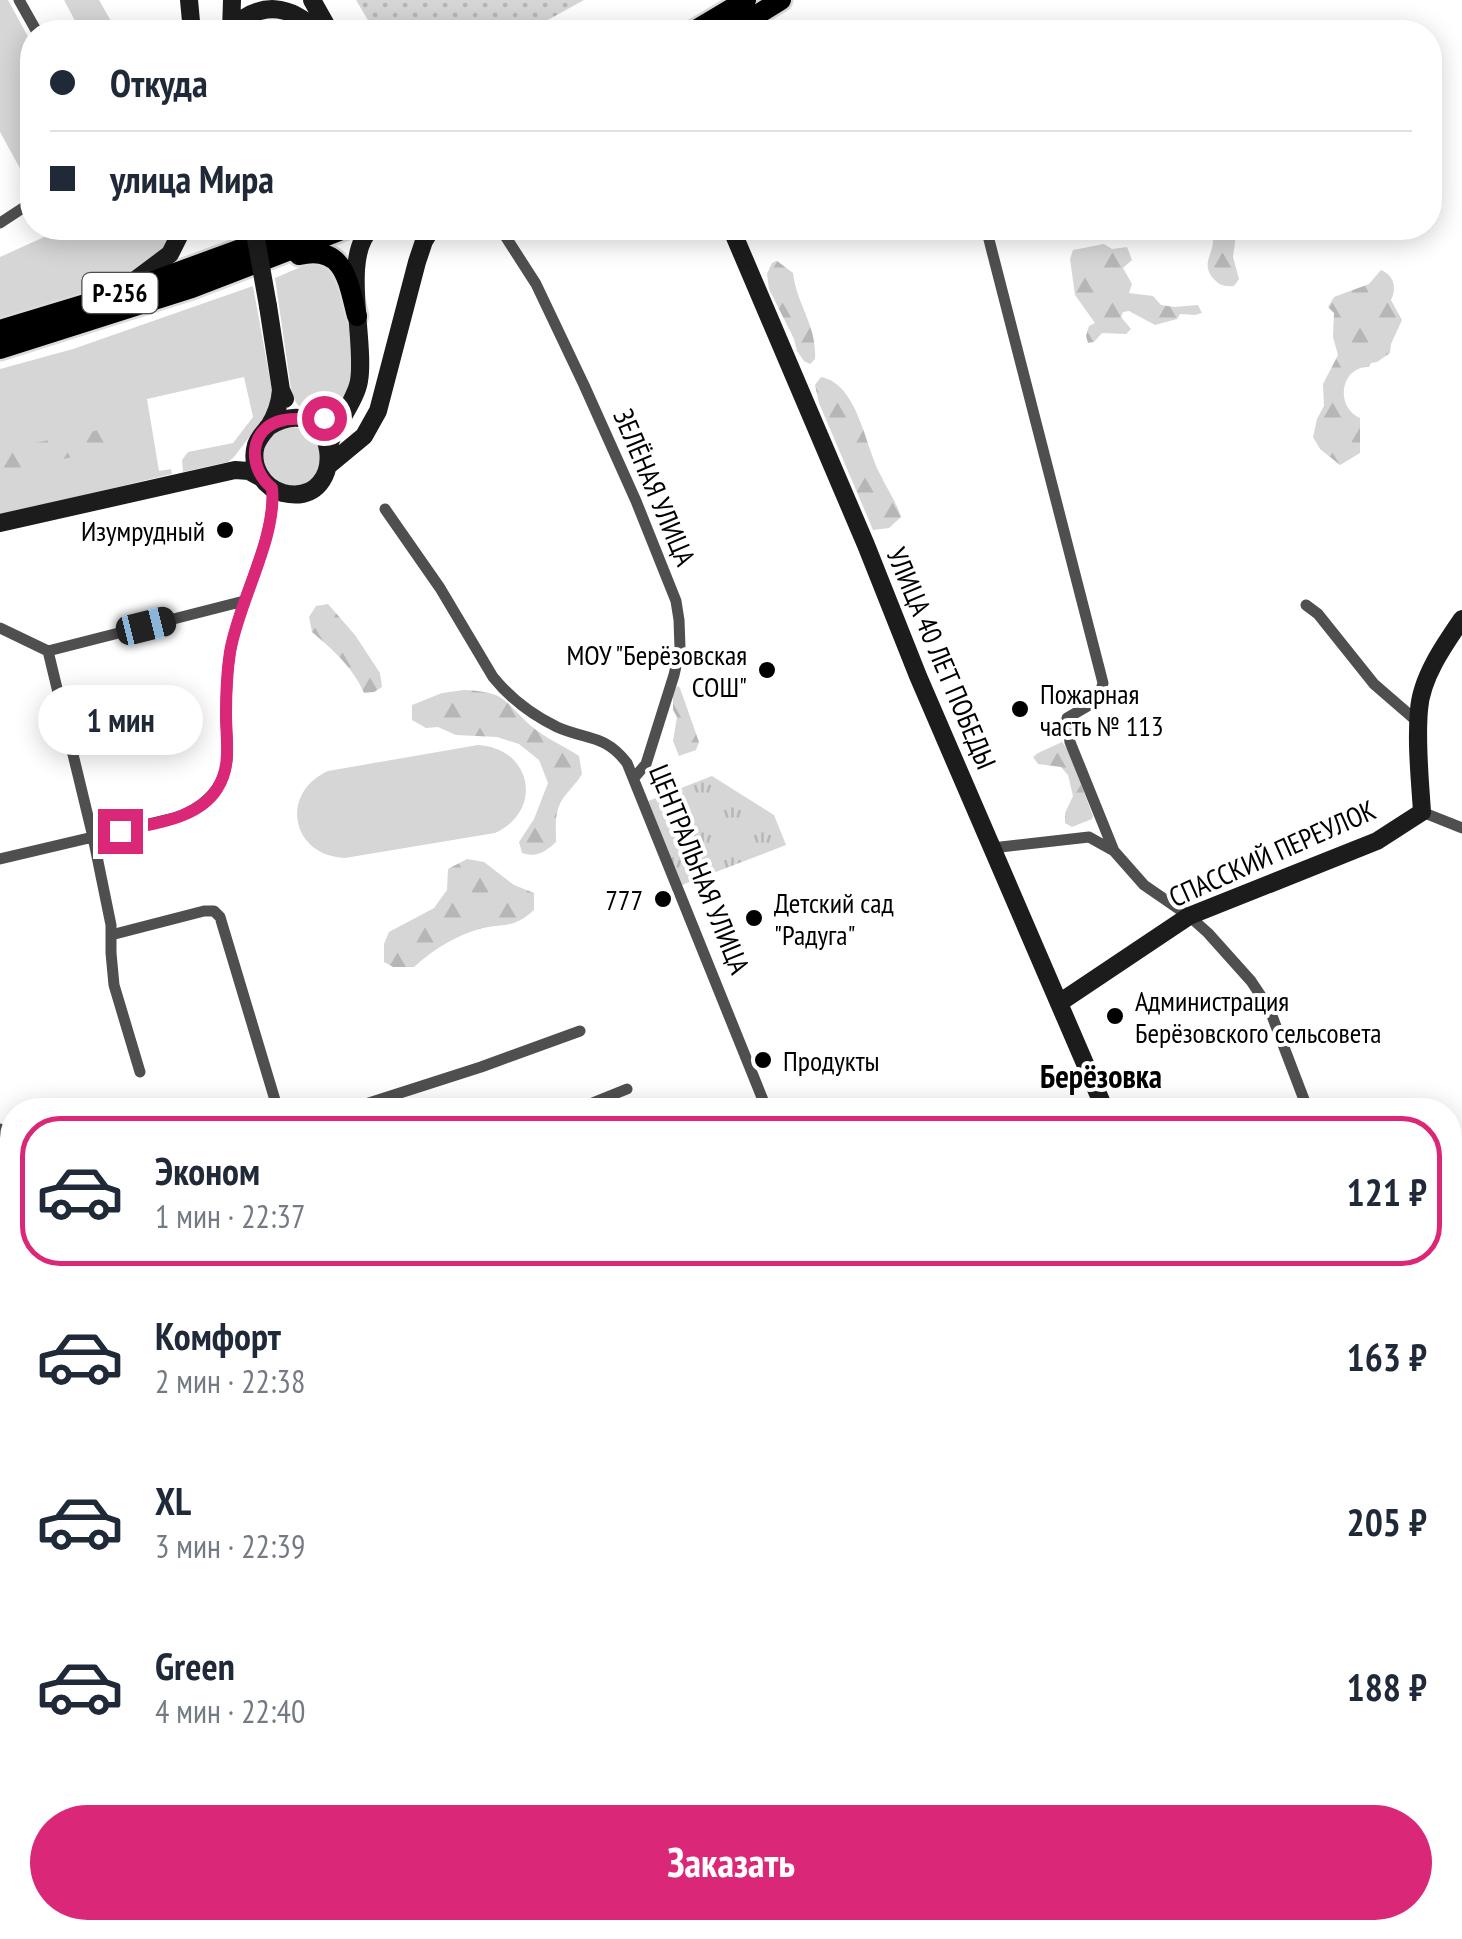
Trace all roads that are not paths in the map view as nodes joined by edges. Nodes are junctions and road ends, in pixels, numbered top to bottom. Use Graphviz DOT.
graph roads {
  1 [pos="746,0"];
  2 [pos="781,0"];
  3 [pos="243,20"];
  4 [pos="305,20"];
  5 [pos="712,20"];
  6 [pos="748,20"];
  7 [pos="177,240"];
  8 [pos="256,240"];
  9 [pos="268,240"];
  10 [pos="277,240"];
  11 [pos="307,240"];
  12 [pos="361,240"];
  13 [pos="425,240"];
  14 [pos="508,240"];
  15 [pos="735,240"];
  16 [pos="989,240"];
  17 [pos="241,260"];
  18 [pos="115,295"];
  19 [pos="357,316"];
  20 [pos="0,330"];
  21 [pos="0,349"];
  22 [pos="281,390"];
  23 [pos="346,409"];
  24 [pos="304,420"];
  25 [pos="268,427"];
  26 [pos="329,445"];
  27 [pos="255,449"];
  28 [pos="329,465"];
  29 [pos="235,470"];
  30 [pos="266,482"];
  31 [pos="300,493"];
  32 [pos="385,509"];
  33 [pos="273,515"];
  34 [pos="0,523"];
  35 [pos="244,601"];
  36 [pos="1306,605"];
  37 [pos="1462,619"];
  38 [pos="0,628"];
  39 [pos="48,650"];
  40 [pos="1418,723"];
  41 [pos="634,778"];
  42 [pos="1422,812"];
  43 [pos="1462,828"];
  44 [pos="94,837"];
  45 [pos="992,848"];
  46 [pos="1114,851"];
  47 [pos="0,859"];
  48 [pos="1189,916"];
  49 [pos="111,935"];
  50 [pos="1059,1003"];
  51 [pos="580,1031"];
  52 [pos="140,1072"];
  53 [pos="626,1089"];
  54 [pos="274,1098"];
  55 [pos="385,1098"];
  56 [pos="604,1098"];
  57 [pos="762,1098"];
  58 [pos="1100,1098"];
  59 [pos="1303,1098"];
  1 -- 5 [label="highway"];
  2 -- 6 [label="highway"];
  3 -- 4 [label="street"];
  7 -- 18 [label="street"];
  8 -- 22 [label="street, bridge"];
  9 -- 17 [label="street"];
  10 -- 17 [label="highway, Р-256"];
  11 -- 17 [label="highway, Р-256"];
  12 -- 19 [label="street"];
  13 -- 28 [label="street"];
  14 -- 41 [label="street, ЗЕЛЁНАЯ УЛИЦА"];
  15 -- 45 [label="street, УЛИЦА 40 ЛЕТ ПОБЕДЫ"];
  16 -- 46 [label="street"];
  17 -- 18 [label="highway, Р-256"];
  17 -- 19 [label="highway"];
  17 -- 21 [label="highway, Р-256"];
  18 -- 20 [label="highway, Р-256"];
  19 -- 23 [label="street"];
  22 -- 24 [label="street"];
  22 -- 25 [label="street"];
  23 -- 24 [label="street"];
  23 -- 26 [label="street"];
  24 -- 25 [label="street"];
  24 -- 26 [label="street"];
  25 -- 27 [label="street"];
  26 -- 28 [label="street"];
  27 -- 29 [label="street"];
  27 -- 30 [label="street"];
  28 -- 31 [label="street"];
  29 -- 30 [label="street"];
  29 -- 34 [label="street"];
  30 -- 31 [label="street"];
  30 -- 33 [label="street"];
  31 -- 33 [label="street"];
  32 -- 41 [label="street, ЦЕНТРАЛЬНАЯ УЛИЦА"];
  33 -- 35 [label="street"];
  35 -- 39 [label="street"];
  35 -- 44 [label="street"];
  36 -- 40 [label="street"];
  37 -- 40 [label="street"];
  38 -- 39 [label="street"];
  39 -- 44 [label="street"];
  40 -- 42 [label="street"];
  41 -- 57 [label="street, ЦЕНТРАЛЬНАЯ УЛИЦА"];
  42 -- 43 [label="street"];
  42 -- 48 [label="street, СПАССКИЙ ПЕРЕУЛОК"];
  44 -- 47 [label="street"];
  44 -- 49 [label="street"];
  45 -- 46 [label="street"];
  45 -- 50 [label="street, УЛИЦА 40 ЛЕТ ПОБЕДЫ"];
  46 -- 48 [label="street"];
  48 -- 50 [label="street, СПАССКИЙ ПЕРЕУЛОК"];
  48 -- 59 [label="street"];
  49 -- 52 [label="street"];
  49 -- 54 [label="street"];
  50 -- 58 [label="street, УЛИЦА 40 ЛЕТ ПОБЕДЫ"];
  51 -- 55 [label="street"];
  53 -- 56 [label="street"];
}
